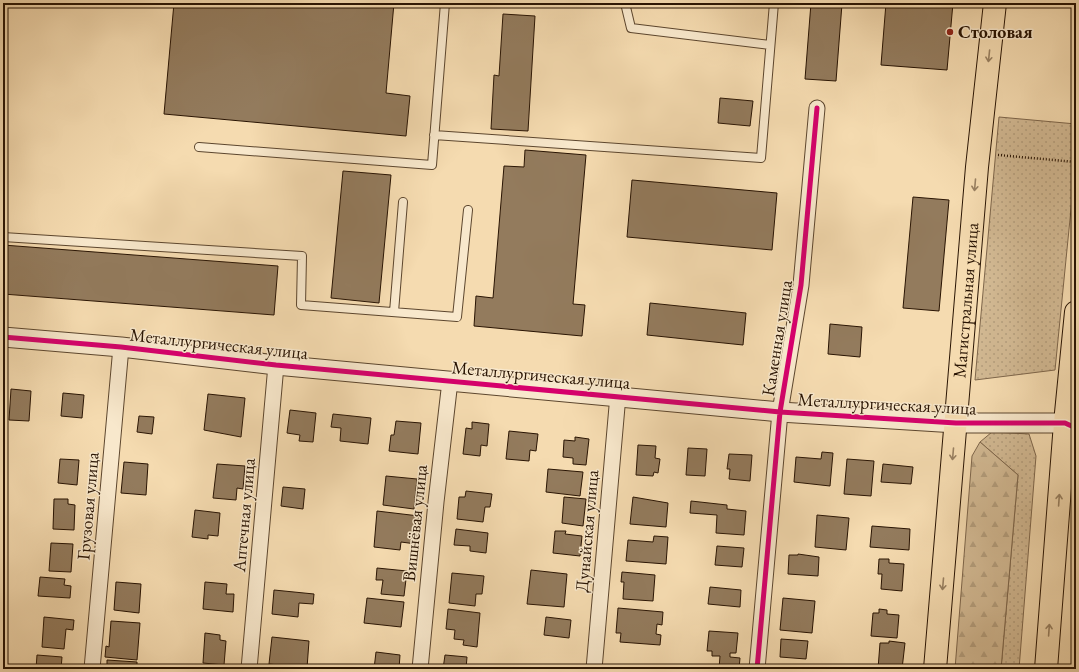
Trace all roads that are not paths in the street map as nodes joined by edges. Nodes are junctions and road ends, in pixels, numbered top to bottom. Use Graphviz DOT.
graph roads {
  1 [pos="445,3"];
  2 [pos="625,3"];
  3 [pos="774,3"];
  4 [pos="995,3"];
  5 [pos="770,45"];
  6 [pos="817,108"];
  7 [pos="434,135"];
  8 [pos="199,148"];
  9 [pos="404,202"];
  10 [pos="468,210"];
  11 [pos="3,237"];
  12 [pos="394,312"];
  13 [pos="1076,312"];
  14 [pos="3,337"];
  15 [pos="121,347"];
  16 [pos="276,365"];
  17 [pos="450,381"];
  18 [pos="618,396"];
  19 [pos="780,412"];
  20 [pos="956,424"];
  21 [pos="1070,425"];
  22 [pos="92,669"];
  23 [pos="249,669"];
  24 [pos="420,669"];
  25 [pos="594,669"];
  26 [pos="757,669"];
  27 [pos="935,669"];
  28 [pos="1046,669"];
  1 -- 7 [label="lane"];
  2 -- 5 [label="lane"];
  3 -- 5 [label="lane"];
  4 -- 20 [label="main road, Магистральная улица, one-way"];
  5 -- 7 [label="lane"];
  6 -- 19 [label="street, Каменная улица"];
  7 -- 8 [label="lane"];
  9 -- 12 [label="lane"];
  10 -- 12 [label="lane"];
  11 -- 12 [label="lane"];
  13 -- 21 [label="main road"];
  14 -- 15 [label="street, Металлургическая улица"];
  15 -- 16 [label="street, Металлургическая улица"];
  15 -- 22 [label="street, Грузовая улица"];
  16 -- 17 [label="street, Металлургическая улица"];
  16 -- 23 [label="street, Аптечная улица"];
  17 -- 18 [label="street, Металлургическая улица"];
  17 -- 24 [label="street, Вишнёвая улица"];
  18 -- 19 [label="street, Металлургическая улица"];
  18 -- 25 [label="street, Дунайская улица"];
  19 -- 20 [label="street, Металлургическая улица"];
  19 -- 26 [label="street, Каменная улица"];
  20 -- 21 [label="street, Металлургическая улица"];
  20 -- 27 [label="main road, Магистральная улица, one-way"];
  28 -- 21 [label="main road, one-way"];
}
